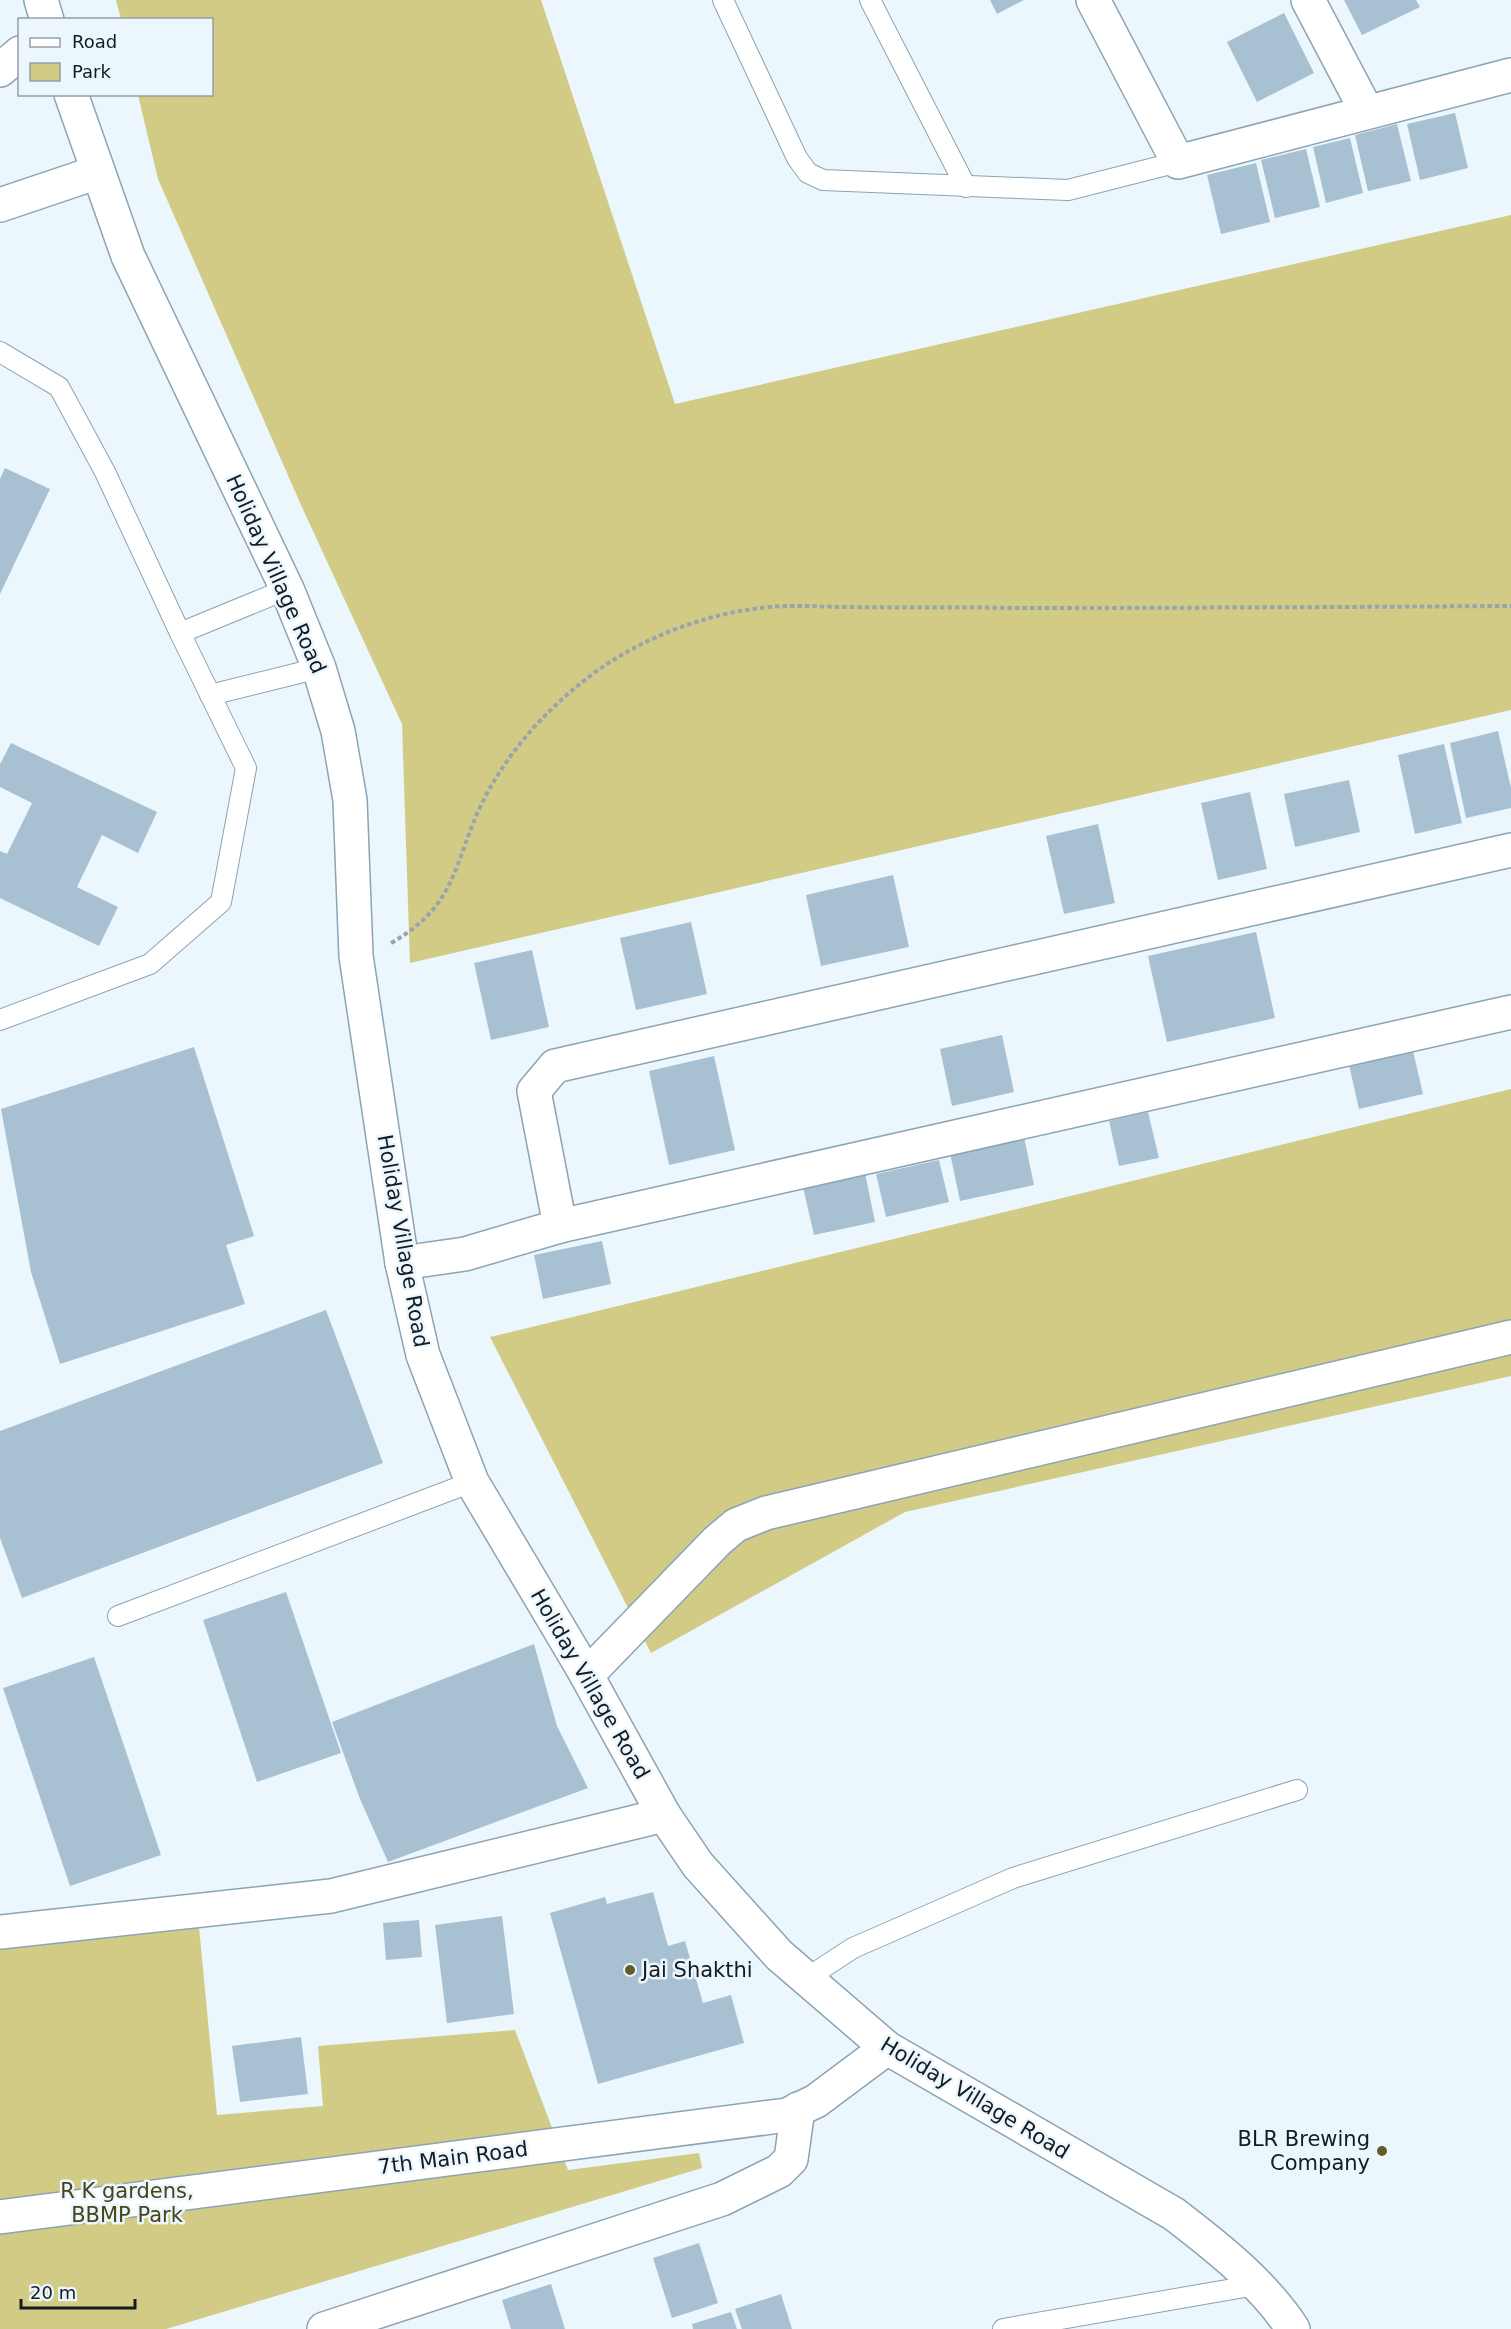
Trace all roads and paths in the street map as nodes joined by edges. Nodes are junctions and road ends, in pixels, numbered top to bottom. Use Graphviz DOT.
graph roads {
  1 [pos="41,0"];
  2 [pos="723,0"];
  3 [pos="870,0"];
  4 [pos="1093,0"];
  5 [pos="1308,0"];
  6 [pos="46,18"];
  7 [pos="18,55"];
  8 [pos="0,70"];
  9 [pos="1511,75"];
  10 [pos="72,96"];
  11 [pos="1367,112"];
  12 [pos="1178,162"];
  13 [pos="98,172"];
  14 [pos="966,187"];
  15 [pos="0,205"];
  16 [pos="0,352"];
  17 [pos="287,590"];
  18 [pos="1511,606"];
  19 [pos="180,633"];
  20 [pos="319,668"];
  21 [pos="210,695"];
  22 [pos="1511,850"];
  23 [pos="357,956"];
  24 [pos="1511,1012"];
  25 [pos="0,1020"];
  26 [pos="560,1226"];
  27 [pos="402,1263"];
  28 [pos="1511,1337"];
  29 [pos="472,1482"];
  30 [pos="118,1616"];
  31 [pos="587,1675"];
  32 [pos="1297,1790"];
  33 [pos="664,1815"];
  34 [pos="0,1932"];
  35 [pos="807,1978"];
  36 [pos="887,2048"];
  37 [pos="798,2109"];
  38 [pos="0,2217"];
  39 [pos="1256,2285"];
  40 [pos="324,2329"];
  41 [pos="1003,2329"];
  42 [pos="1293,2329"];
  1 -- 6 [label="street"];
  2 -- 14 [label="lane"];
  3 -- 14 [label="lane"];
  4 -- 12 [label="street"];
  5 -- 11 [label="street"];
  7 -- 8 [label="street"];
  9 -- 11 [label="street"];
  10 -- 13 [label="street, Holiday Village Road"];
  11 -- 12 [label="street"];
  12 -- 14 [label="lane"];
  13 -- 15 [label="street"];
  13 -- 17 [label="street, Holiday Village Road"];
  16 -- 19 [label="lane"];
  17 -- 19 [label="lane"];
  17 -- 20 [label="street, Holiday Village Road"];
  18 -- 23 [label="path"];
  19 -- 21 [label="lane"];
  20 -- 21 [label="lane"];
  20 -- 23 [label="street, Holiday Village Road"];
  21 -- 25 [label="lane"];
  22 -- 26 [label="street"];
  23 -- 27 [label="street, Holiday Village Road"];
  24 -- 26 [label="street"];
  26 -- 27 [label="street"];
  27 -- 29 [label="street, Holiday Village Road"];
  28 -- 31 [label="street"];
  29 -- 30 [label="lane"];
  29 -- 31 [label="street, Holiday Village Road"];
  31 -- 33 [label="street, Holiday Village Road"];
  32 -- 35 [label="lane"];
  33 -- 34 [label="street"];
  33 -- 35 [label="street, Holiday Village Road"];
  35 -- 36 [label="street, Holiday Village Road"];
  36 -- 37 [label="street, 7th Main Road"];
  36 -- 39 [label="street, Holiday Village Road"];
  37 -- 38 [label="street, 7th Main Road"];
  37 -- 40 [label="street"];
  39 -- 41 [label="lane"];
  39 -- 42 [label="street, Holiday Village Road"];
}
